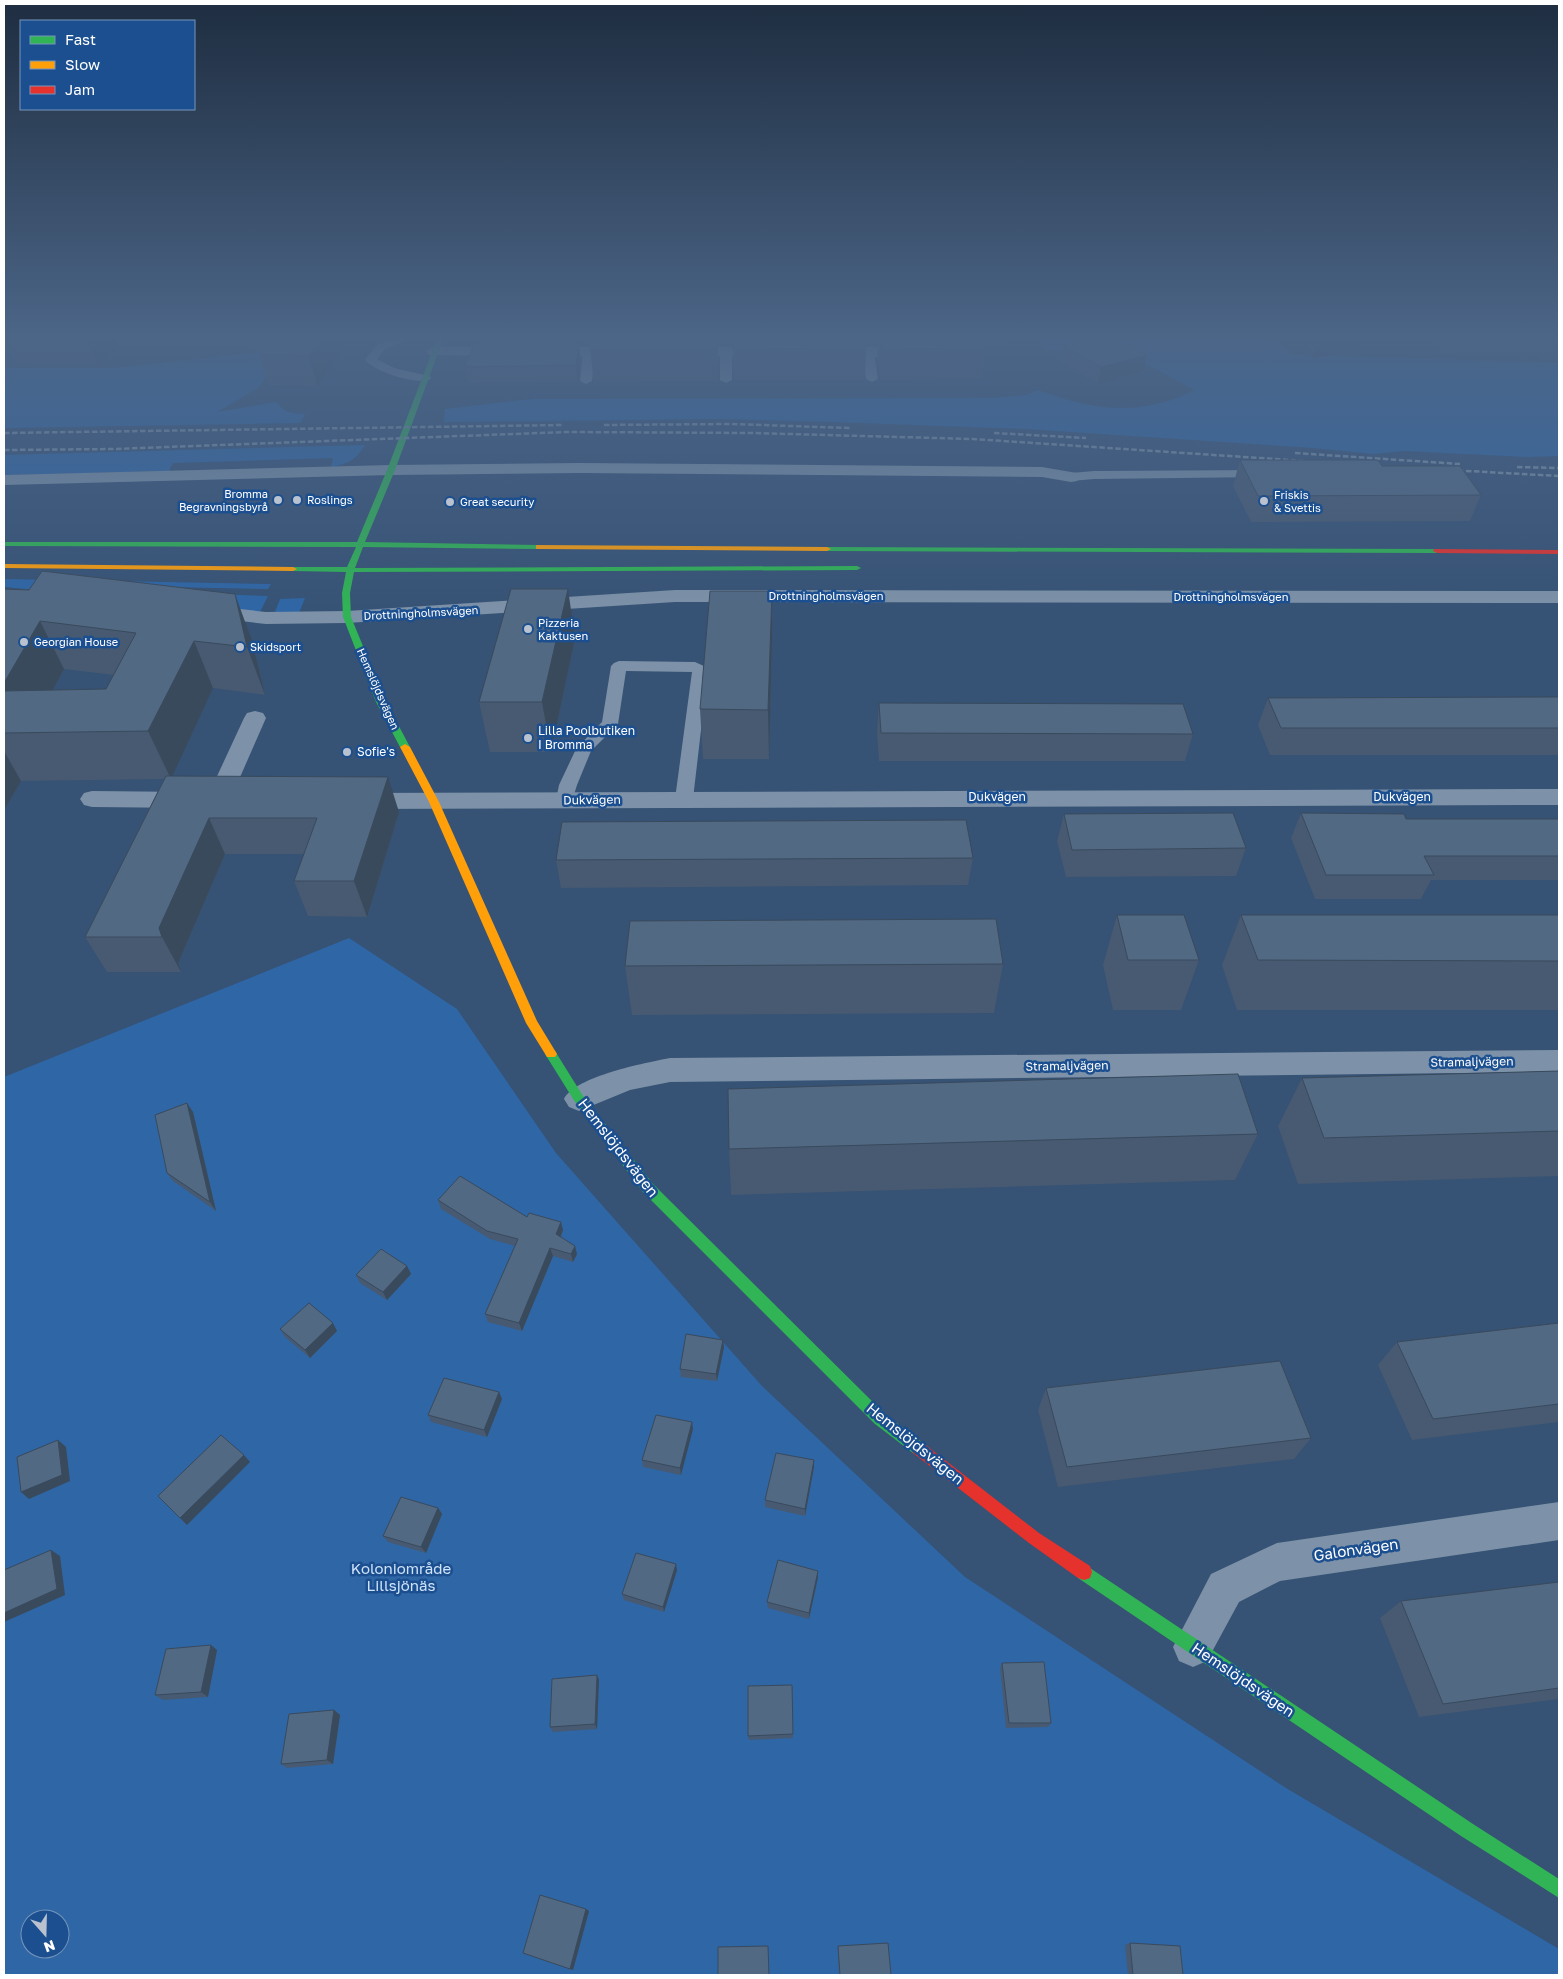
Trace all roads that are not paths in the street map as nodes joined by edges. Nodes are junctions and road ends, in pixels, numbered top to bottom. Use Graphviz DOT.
graph roads {
  1 [pos="407,426"];
  2 [pos="391,470"];
  3 [pos="1258,474"];
  4 [pos="1071,477"];
  5 [pos="4,480"];
  6 [pos="4,544"];
  7 [pos="361,545"];
  8 [pos="1559,552"];
  9 [pos="4,566"];
  10 [pos="871,568"];
  11 [pos="350,570"];
  12 [pos="1559,597"];
  13 [pos="188,610"];
  14 [pos="347,617"];
  15 [pos="255,718"];
  16 [pos="1559,797"];
  17 [pos="92,799"];
  18 [pos="684,799"];
  19 [pos="565,800"];
  20 [pos="336,801"];
  21 [pos="434,802"];
  22 [pos="1559,1062"];
  23 [pos="579,1099"];
  24 [pos="1559,1521"];
  25 [pos="1193,1647"];
  26 [pos="1559,1889"];
  1 -- 2 [label="main road, Hemslöjdsvägen"];
  2 -- 4 [label="street"];
  2 -- 5 [label="street"];
  2 -- 7 [label="main road, Hemslöjdsvägen"];
  3 -- 4 [label="lane"];
  6 -- 7 [label="main road"];
  7 -- 8 [label="main road"];
  7 -- 11 [label="main road, Hemslöjdsvägen"];
  9 -- 11 [label="main road"];
  10 -- 11 [label="main road"];
  11 -- 14 [label="main road, Hemslöjdsvägen"];
  12 -- 14 [label="street, Drottningholmsvägen"];
  13 -- 14 [label="street, Drottningholmsvägen"];
  14 -- 21 [label="main road, Hemslöjdsvägen"];
  15 -- 17 [label="street"];
  16 -- 18 [label="street, Dukvägen"];
  18 -- 19 [label="street, Dukvägen"];
  18 -- 19 [label="lane"];
  19 -- 21 [label="street, Dukvägen"];
  20 -- 21 [label="street"];
  21 -- 23 [label="main road, Hemslöjdsvägen"];
  22 -- 23 [label="street, Stramaljvägen"];
  23 -- 25 [label="main road, Hemslöjdsvägen"];
  24 -- 25 [label="street, Galonvägen"];
  25 -- 26 [label="main road, Hemslöjdsvägen"];
}
